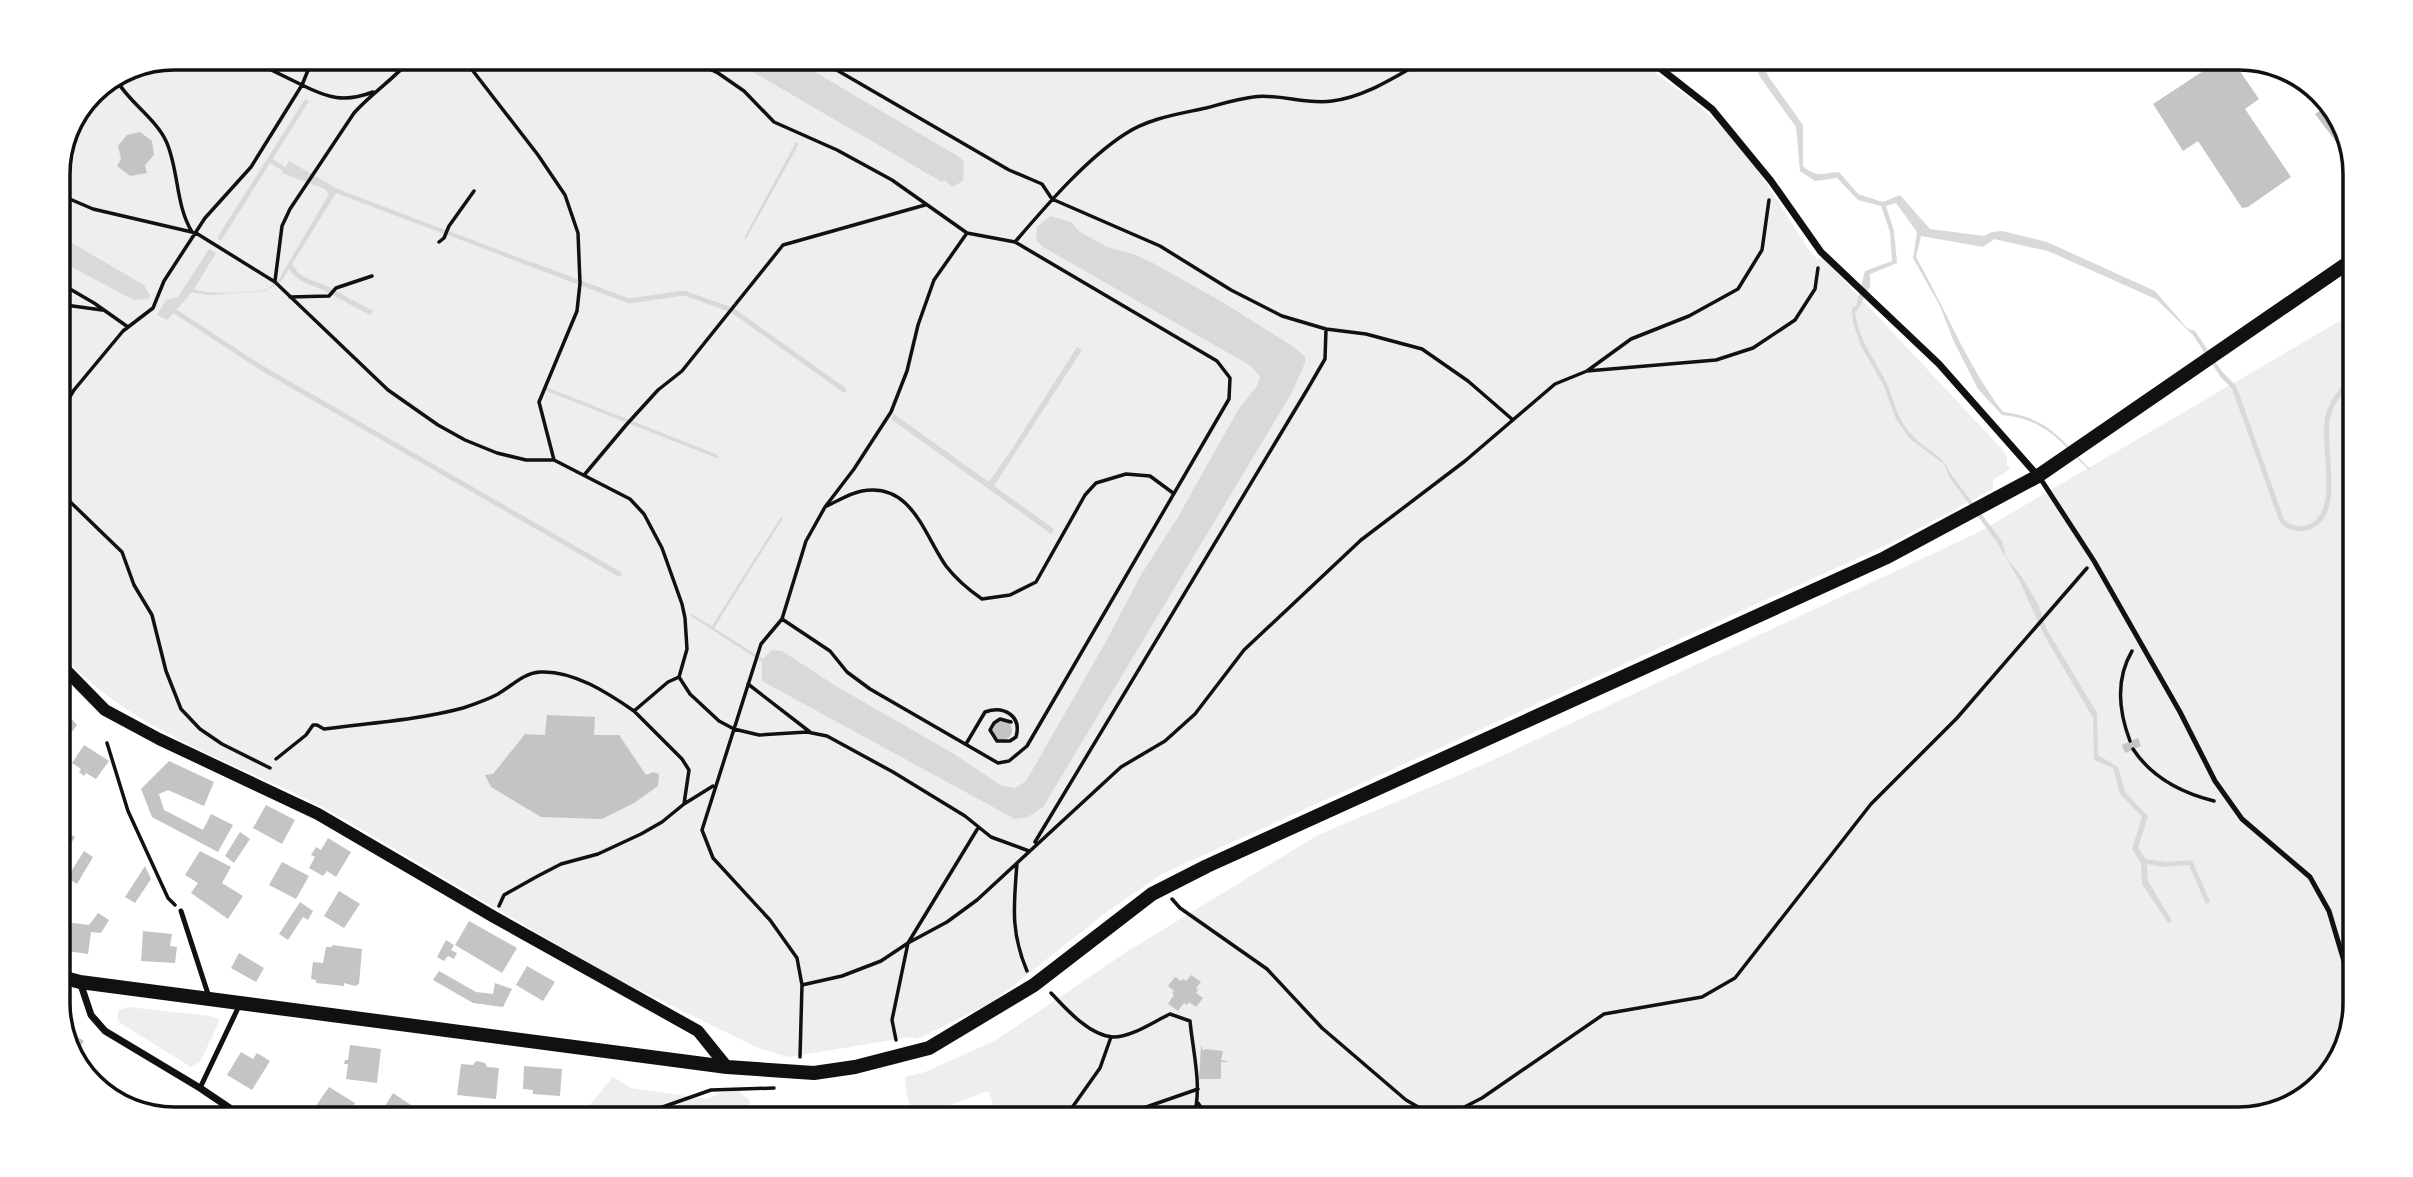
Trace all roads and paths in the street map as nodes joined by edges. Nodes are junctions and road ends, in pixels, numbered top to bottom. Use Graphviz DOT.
graph roads {
  1 [pos="271,70"];
  2 [pos="308,70"];
  3 [pos="401,70"];
  4 [pos="472,70"];
  5 [pos="712,70"];
  6 [pos="837,70"];
  7 [pos="1407,70"];
  8 [pos="1662,70"];
  9 [pos="302,85"];
  10 [pos="120,86"];
  11 [pos="378,90"];
  12 [pos="1771,181"];
  13 [pos="474,191"];
  14 [pos="70,199"];
  15 [pos="1052,199"];
  16 [pos="925,205"];
  17 [pos="194,232"];
  18 [pos="967,233"];
  19 [pos="439,242"];
  20 [pos="1015,242"];
  21 [pos="1821,252"];
  22 [pos="2343,267"];
  23 [pos="372,276"];
  24 [pos="275,282"];
  25 [pos="70,289"];
  26 [pos="290,297"];
  27 [pos="70,306"];
  28 [pos="104,310"];
  29 [pos="128,327"];
  30 [pos="1326,329"];
  31 [pos="1587,371"];
  32 [pos="70,396"];
  33 [pos="1513,420"];
  34 [pos="554,460"];
  35 [pos="585,474"];
  36 [pos="2038,476"];
  37 [pos="1173,493"];
  38 [pos="70,502"];
  39 [pos="825,508"];
  40 [pos="2094,561"];
  41 [pos="782,619"];
  42 [pos="2139,640"];
  43 [pos="70,674"];
  44 [pos="678,677"];
  45 [pos="748,684"];
  46 [pos="634,711"];
  47 [pos="1011,722"];
  48 [pos="734,729"];
  49 [pos="813,734"];
  50 [pos="2130,741"];
  51 [pos="107,743"];
  52 [pos="965,744"];
  53 [pos="2133,749"];
  54 [pos="276,759"];
  55 [pos="270,768"];
  56 [pos="715,785"];
  57 [pos="684,804"];
  58 [pos="2233,806"];
  59 [pos="978,828"];
  60 [pos="1029,851"];
  61 [pos="1017,863"];
  62 [pos="1163,888"];
  63 [pos="181,911"];
  64 [pos="494,917"];
  65 [pos="908,943"];
  66 [pos="2343,958"];
  67 [pos="70,979"];
  68 [pos="80,982"];
  69 [pos="802,985"];
  70 [pos="1034,985"];
  71 [pos="1051,993"];
  72 [pos="209,999"];
  73 [pos="240,1004"];
  74 [pos="1111,1037"];
  75 [pos="899,1057"];
  76 [pos="800,1060"];
  77 [pos="727,1067"];
  78 [pos="200,1088"];
  79 [pos="775,1088"];
  80 [pos="1198,1089"];
  81 [pos="1198,1103"];
  82 [pos="228,1107"];
  83 [pos="663,1107"];
  84 [pos="1073,1107"];
  85 [pos="1146,1107"];
  86 [pos="1197,1107"];
  87 [pos="1201,1107"];
  88 [pos="1419,1107"];
  89 [pos="1464,1107"];
  1 -- 9 [label="path"];
  2 -- 9 [label="path"];
  3 -- 11 [label="path"];
  4 -- 34 [label="path"];
  5 -- 16 [label="path"];
  6 -- 15 [label="path"];
  7 -- 15 [label="path"];
  8 -- 12 [label="street"];
  9 -- 11 [label="path"];
  9 -- 17 [label="path"];
  10 -- 17 [label="path"];
  11 -- 24 [label="path"];
  12 -- 21 [label="street"];
  12 -- 31 [label="path"];
  13 -- 19 [label="path"];
  14 -- 17 [label="path"];
  15 -- 20 [label="path"];
  15 -- 30 [label="path"];
  16 -- 18 [label="path"];
  16 -- 35 [label="path"];
  17 -- 24 [label="path"];
  17 -- 29 [label="path"];
  18 -- 20 [label="path"];
  18 -- 39 [label="path"];
  20 -- 37 [label="path"];
  21 -- 31 [label="path"];
  21 -- 36 [label="street"];
  22 -- 36 [label="main road"];
  23 -- 26 [label="path"];
  24 -- 26 [label="path"];
  25 -- 28 [label="path"];
  26 -- 34 [label="path"];
  27 -- 28 [label="path"];
  28 -- 29 [label="path"];
  29 -- 32 [label="path"];
  30 -- 33 [label="path"];
  30 -- 60 [label="path"];
  31 -- 33 [label="path"];
  33 -- 60 [label="path"];
  34 -- 35 [label="path"];
  35 -- 44 [label="path"];
  36 -- 40 [label="lane"];
  36 -- 62 [label="main road"];
  37 -- 39 [label="path"];
  37 -- 52 [label="path"];
  38 -- 55 [label="path"];
  39 -- 41 [label="path"];
  40 -- 42 [label="lane"];
  40 -- 89 [label="path"];
  41 -- 45 [label="path"];
  41 -- 52 [label="path"];
  42 -- 50 [label="path"];
  42 -- 58 [label="lane"];
  43 -- 64 [label="street"];
  44 -- 46 [label="path"];
  44 -- 48 [label="path"];
  45 -- 48 [label="path"];
  45 -- 49 [label="path"];
  46 -- 54 [label="path"];
  46 -- 57 [label="path"];
  47 -- 52 [label="path"];
  48 -- 49 [label="path"];
  48 -- 56 [label="path"];
  49 -- 59 [label="path"];
  51 -- 63 [label="path"];
  53 -- 58 [label="path"];
  56 -- 57 [label="path"];
  56 -- 69 [label="path"];
  57 -- 64 [label="path"];
  58 -- 66 [label="lane"];
  59 -- 60 [label="path"];
  59 -- 65 [label="path"];
  60 -- 61 [label="path"];
  61 -- 65 [label="path"];
  61 -- 70 [label="path"];
  62 -- 70 [label="main road"];
  62 -- 88 [label="path"];
  63 -- 72 [label="lane"];
  64 -- 77 [label="street"];
  65 -- 69 [label="path"];
  65 -- 75 [label="path"];
  67 -- 68 [label="main road"];
  68 -- 72 [label="main road"];
  68 -- 78 [label="street"];
  69 -- 76 [label="path"];
  70 -- 75 [label="main road"];
  71 -- 74 [label="path"];
  72 -- 73 [label="main road"];
  73 -- 77 [label="main road"];
  73 -- 78 [label="lane"];
  74 -- 80 [label="path"];
  74 -- 84 [label="path"];
  75 -- 77 [label="main road"];
  78 -- 82 [label="street"];
  79 -- 83 [label="path"];
  80 -- 81 [label="path"];
  80 -- 85 [label="path"];
  81 -- 86 [label="path"];
  81 -- 87 [label="path"];
}
